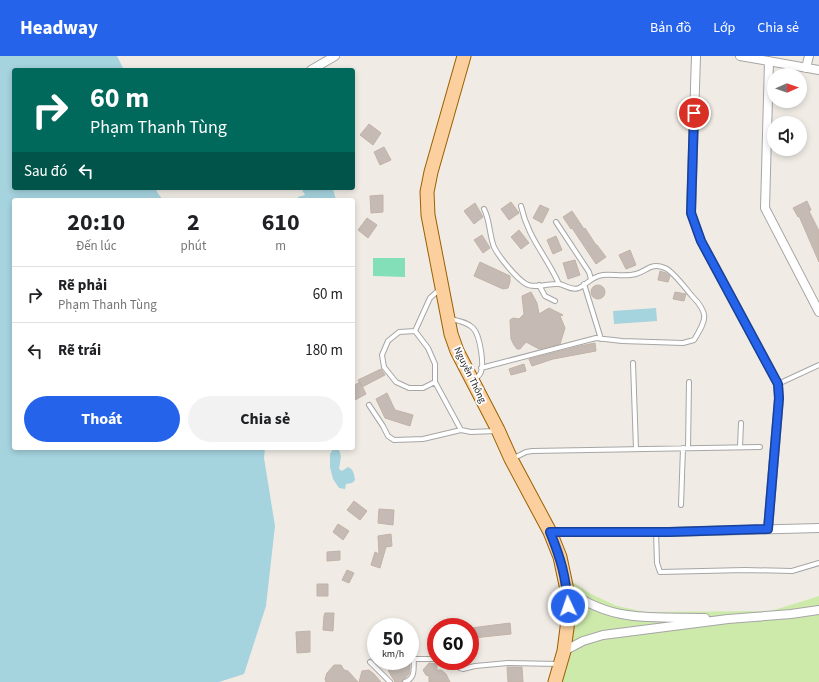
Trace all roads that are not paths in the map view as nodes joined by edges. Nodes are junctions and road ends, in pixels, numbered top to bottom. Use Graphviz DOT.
graph roads {
  1 [pos="335,56"];
  2 [pos="464,56"];
  3 [pos="696,56"];
  4 [pos="740,56"];
  5 [pos="809,56"];
  6 [pos="769,61"];
  7 [pos="314,68"];
  8 [pos="806,68"];
  9 [pos="807,68"];
  10 [pos="819,70"];
  11 [pos="521,206"];
  12 [pos="484,208"];
  13 [pos="556,222"];
  14 [pos="591,279"];
  15 [pos="559,284"];
  16 [pos="584,284"];
  17 [pos="539,285"];
  18 [pos="442,287"];
  19 [pos="555,302"];
  20 [pos="819,312"];
  21 [pos="448,319"];
  22 [pos="415,331"];
  23 [pos="601,338"];
  24 [pos="633,363"];
  25 [pos="819,365"];
  26 [pos="481,368"];
  27 [pos="435,382"];
  28 [pos="472,382"];
  29 [pos="689,382"];
  30 [pos="778,384"];
  31 [pos="369,405"];
  32 [pos="741,423"];
  33 [pos="461,430"];
  34 [pos="498,430"];
  35 [pos="740,447"];
  36 [pos="760,447"];
  37 [pos="686,448"];
  38 [pos="636,449"];
  39 [pos="511,459"];
  40 [pos="681,505"];
  41 [pos="819,528"];
  42 [pos="768,529"];
  43 [pos="656,531"];
  44 [pos="550,532"];
  45 [pos="819,563"];
  46 [pos="567,590"];
  47 [pos="819,610"];
  48 [pos="728,619"];
  49 [pos="562,657"];
  50 [pos="427,659"];
  51 [pos="479,666"];
  52 [pos="378,670"];
  53 [pos="390,682"];
  54 [pos="406,682"];
  55 [pos="555,682"];
  1 -- 7 [label="street"];
  2 -- 18 [label="main road, Nguyễn Thông"];
  3 -- 30 [label="street"];
  4 -- 6 [label="street"];
  5 -- 8 [label="street"];
  6 -- 8 [label="street"];
  6 -- 20 [label="street"];
  9 -- 10 [label="street"];
  11 -- 15 [label="lane"];
  12 -- 17 [label="lane"];
  13 -- 14 [label="lane"];
  14 -- 16 [label="lane"];
  14 -- 23 [label="lane"];
  15 -- 16 [label="lane"];
  15 -- 17 [label="lane"];
  16 -- 23 [label="lane"];
  17 -- 19 [label="lane"];
  18 -- 21 [label="main road, Nguyễn Thông"];
  18 -- 22 [label="lane"];
  21 -- 26 [label="lane"];
  21 -- 28 [label="main road, Nguyễn Thông"];
  22 -- 27 [label="lane"];
  22 -- 27 [label="lane"];
  23 -- 26 [label="lane"];
  24 -- 38 [label="lane"];
  25 -- 30 [label="lane"];
  26 -- 28 [label="lane"];
  27 -- 33 [label="lane"];
  28 -- 34 [label="main road, Nguyễn Thông"];
  29 -- 37 [label="lane"];
  30 -- 42 [label="street"];
  31 -- 33 [label="lane"];
  32 -- 35 [label="lane"];
  33 -- 34 [label="lane"];
  34 -- 39 [label="main road, Nguyễn Thông"];
  35 -- 36 [label="lane"];
  35 -- 37 [label="lane"];
  37 -- 38 [label="lane"];
  37 -- 40 [label="lane"];
  38 -- 39 [label="lane"];
  39 -- 44 [label="main road, Nguyễn Thông"];
  41 -- 42 [label="street"];
  42 -- 43 [label="street"];
  43 -- 44 [label="street"];
  43 -- 45 [label="lane"];
  44 -- 46 [label="main road, Nguyễn Thông"];
  46 -- 48 [label="street"];
  46 -- 49 [label="main road, Nguyễn Thông"];
  47 -- 48 [label="street"];
  48 -- 49 [label="street"];
  49 -- 51 [label="lane"];
  49 -- 55 [label="main road, Nguyễn Thông"];
  50 -- 54 [label="lane"];
  52 -- 53 [label="lane"];
}
